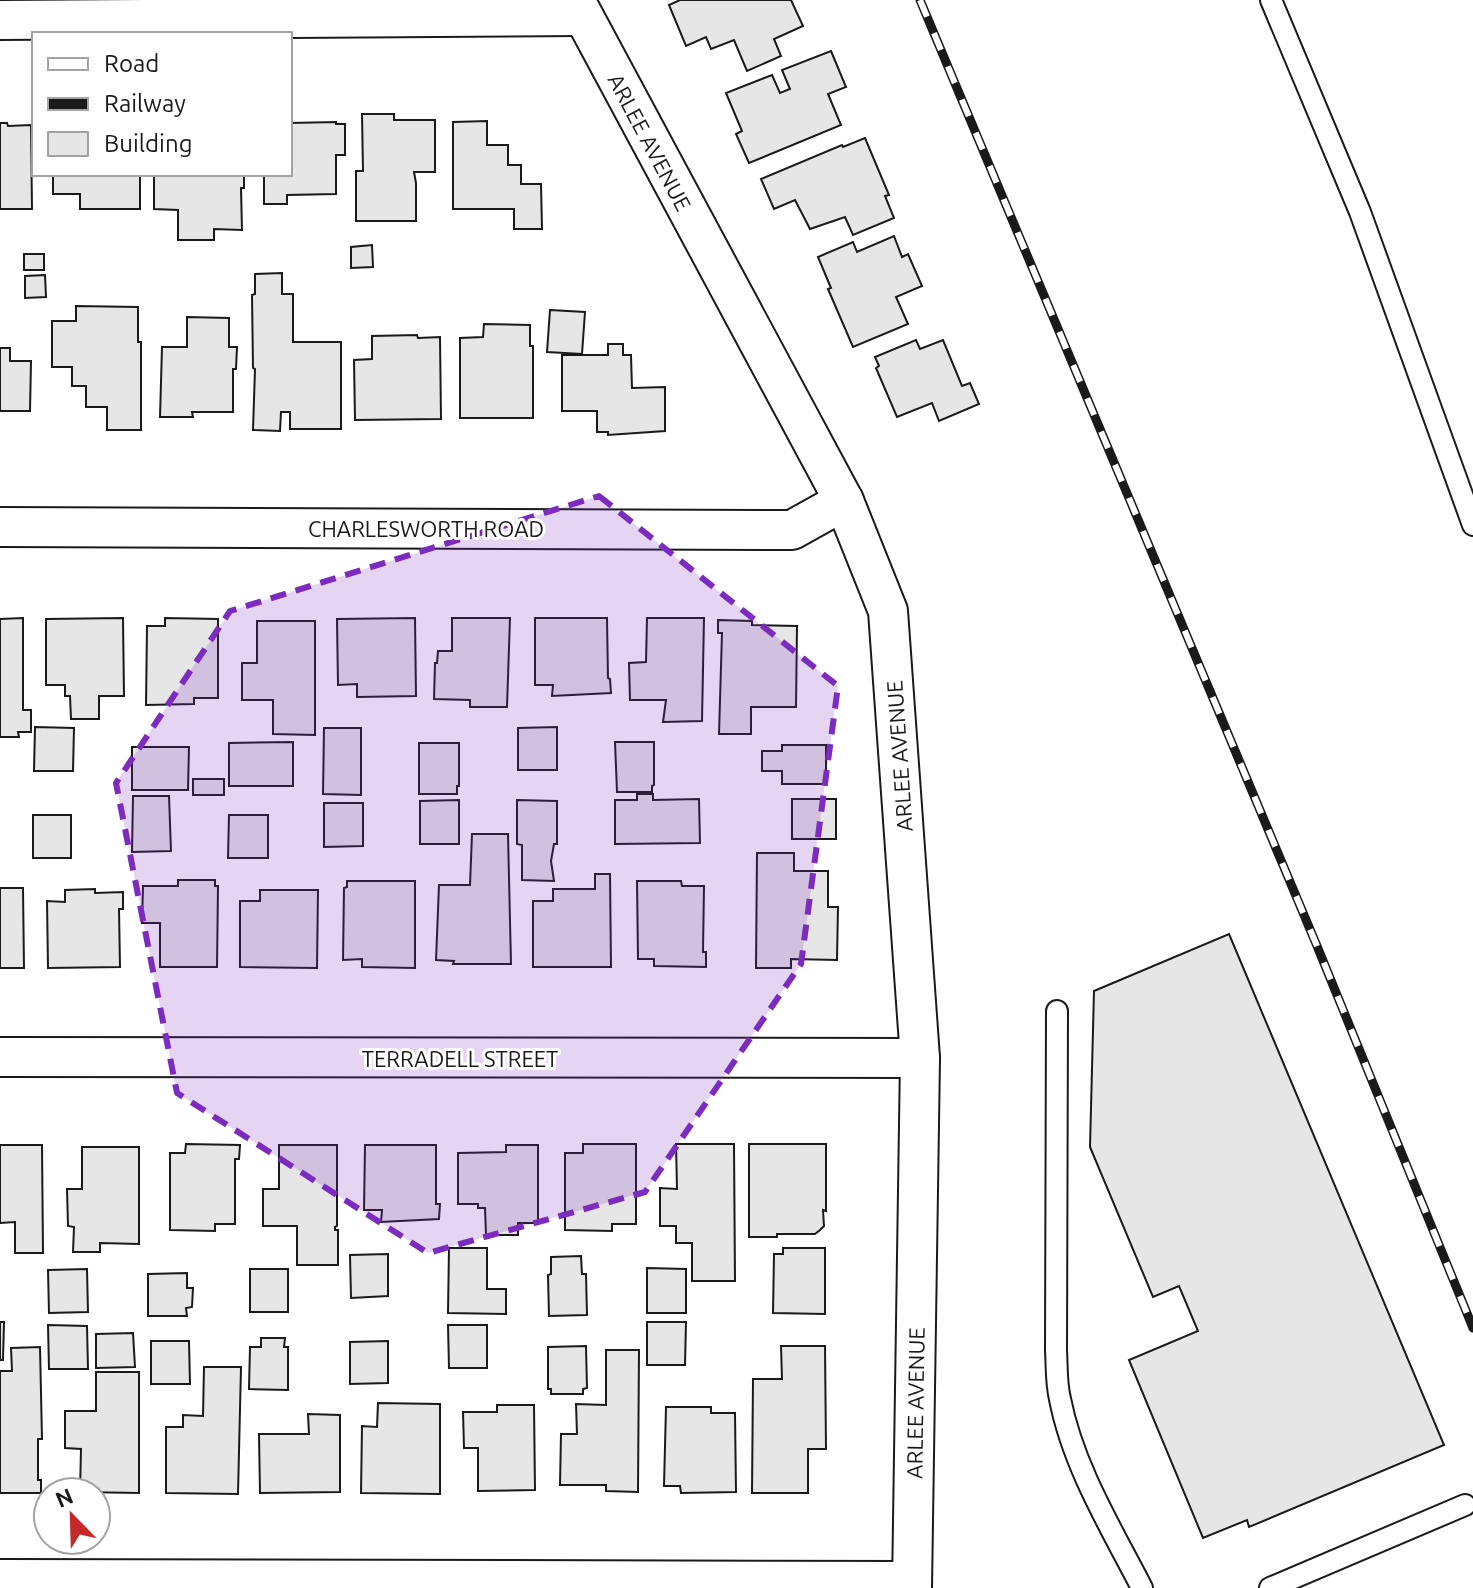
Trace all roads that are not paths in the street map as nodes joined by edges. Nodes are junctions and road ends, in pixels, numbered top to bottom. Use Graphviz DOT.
graph roads {
  1 [pos="1271,0"];
  2 [pos="578,8"];
  3 [pos="0,20"];
  4 [pos="844,501"];
  5 [pos="1473,525"];
  6 [pos="0,527"];
  7 [pos="1057,1011"];
  8 [pos="0,1057"];
  9 [pos="920,1058"];
  10 [pos="1465,1505"];
  11 [pos="0,1579"];
  12 [pos="912,1584"];
  13 [pos="1142,1588"];
  14 [pos="1270,1588"];
  1 -- 5 [label="lane"];
  2 -- 3 [label="street"];
  2 -- 4 [label="street, ARLEE AVENUE"];
  4 -- 6 [label="street, CHARLESWORTH ROAD"];
  4 -- 9 [label="street, ARLEE AVENUE"];
  7 -- 13 [label="lane"];
  8 -- 9 [label="street, TERRADELL STREET"];
  9 -- 12 [label="street, ARLEE AVENUE"];
  10 -- 14 [label="lane"];
  11 -- 12 [label="street"];
}
